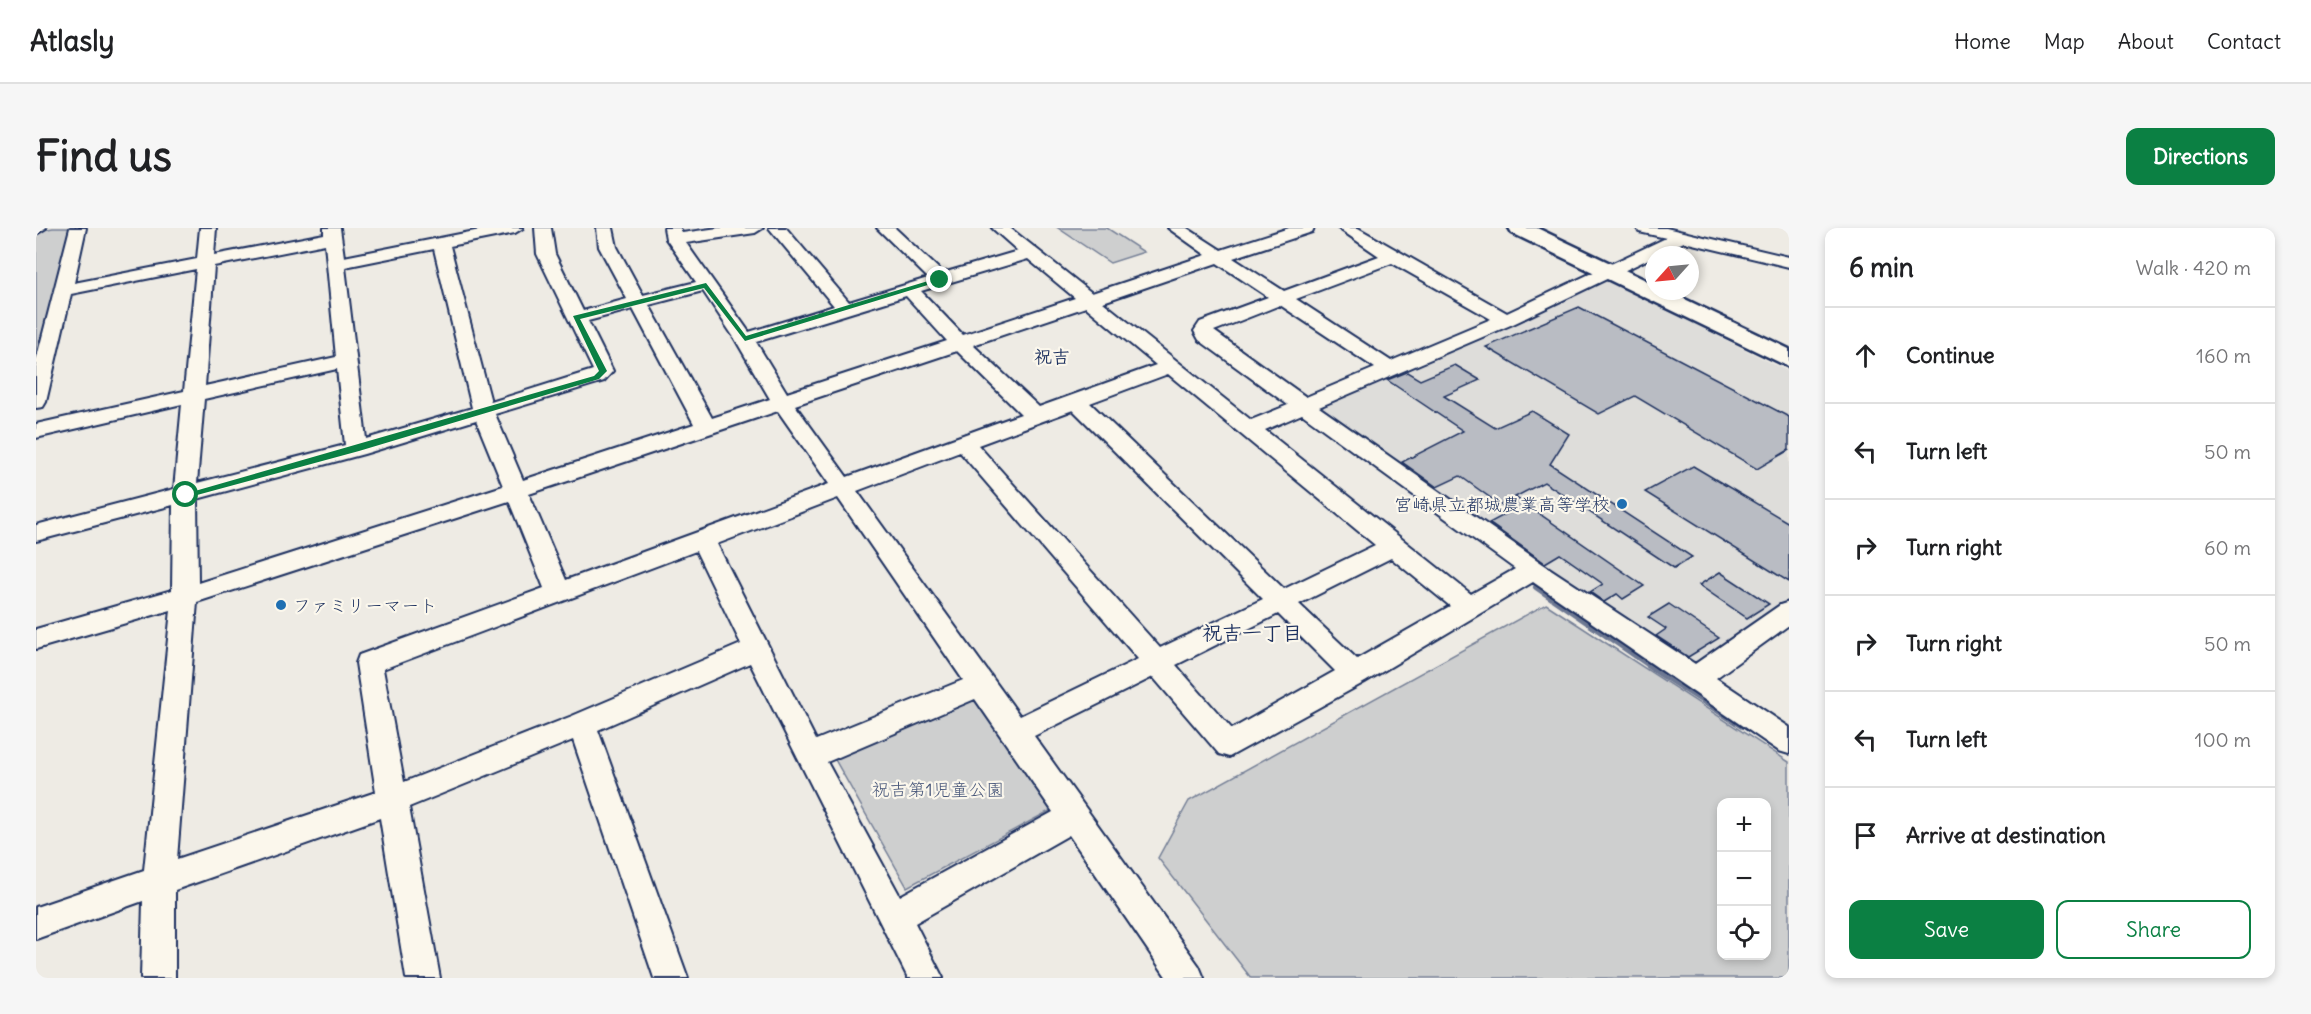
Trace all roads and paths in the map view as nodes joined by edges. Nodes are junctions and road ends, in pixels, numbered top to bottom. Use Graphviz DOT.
graph roads {
  1 [pos="78,228"];
  2 [pos="208,228"];
  3 [pos="515,228"];
  4 [pos="543,228"];
  5 [pos="605,228"];
  6 [pos="755,228"];
  7 [pos="777,228"];
  8 [pos="885,228"];
  9 [pos="1000,228"];
  10 [pos="1176,228"];
  11 [pos="1306,228"];
  12 [pos="1346,228"];
  13 [pos="1520,228"];
  14 [pos="1652,229"];
  15 [pos="332,233"];
  16 [pos="673,233"];
  17 [pos="1682,237"];
  18 [pos="441,243"];
  19 [pos="1033,252"];
  20 [pos="1219,257"];
  21 [pos="1393,257"];
  22 [pos="206,262"];
  23 [pos="1789,262"];
  24 [pos="336,264"];
  25 [pos="1610,273"];
  26 [pos="940,280"];
  27 [pos="706,285"];
  28 [pos="909,289"];
  29 [pos="64,290"];
  30 [pos="1283,299"];
  31 [pos="1090,300"];
  32 [pos="640,302"];
  33 [pos="845,308"];
  34 [pos="576,318"];
  35 [pos="1506,320"];
  36 [pos="745,339"];
  37 [pos="959,342"];
  38 [pos="1787,356"];
  39 [pos="345,361"];
  40 [pos="1171,366"];
  41 [pos="1389,369"];
  42 [pos="40,373"];
  43 [pos="192,396"];
  44 [pos="782,401"];
  45 [pos="1076,401"];
  46 [pos="36,402"];
  47 [pos="1302,407"];
  48 [pos="483,411"];
  49 [pos="1036,416"];
  50 [pos="706,427"];
  51 [pos="1249,429"];
  52 [pos="36,431"];
  53 [pos="964,443"];
  54 [pos="356,449"];
  55 [pos="843,486"];
  56 [pos="517,490"];
  57 [pos="186,495"];
  58 [pos="36,533"];
  59 [pos="703,540"];
  60 [pos="1392,547"];
  61 [pos="1534,570"];
  62 [pos="558,591"];
  63 [pos="185,596"];
  64 [pos="1281,601"];
  65 [pos="1470,608"];
  66 [pos="1789,612"];
  67 [pos="36,639"];
  68 [pos="756,649"];
  69 [pos="1156,662"];
  70 [pos="1355,674"];
  71 [pos="1694,679"];
  72 [pos="980,686"];
  73 [pos="582,724"];
  74 [pos="1013,733"];
  75 [pos="1789,742"];
  76 [pos="809,756"];
  77 [pos="392,800"];
  78 [pos="1072,817"];
  79 [pos="159,880"];
  80 [pos="893,918"];
  81 [pos="36,923"];
  82 [pos="158,978"];
  83 [pos="423,978"];
  84 [pos="671,978"];
  85 [pos="926,978"];
  86 [pos="1187,978"];
  1 -- 29 [label="street"];
  2 -- 22 [label="street"];
  3 -- 18 [label="street"];
  4 -- 34 [label="street"];
  5 -- 32 [label="street"];
  6 -- 16 [label="street"];
  7 -- 33 [label="street"];
  8 -- 26 [label="street"];
  9 -- 19 [label="street"];
  10 -- 20 [label="street"];
  11 -- 20 [label="street"];
  12 -- 21 [label="street"];
  13 -- 25 [label="highway"];
  14 -- 17 [label="street"];
  15 -- 22 [label="street"];
  15 -- 24 [label="street"];
  16 -- 27 [label="street"];
  17 -- 23 [label="street"];
  17 -- 25 [label="street"];
  18 -- 24 [label="street"];
  18 -- 48 [label="street"];
  19 -- 26 [label="street"];
  19 -- 31 [label="street"];
  20 -- 30 [label="street"];
  20 -- 31 [label="street"];
  21 -- 30 [label="street"];
  21 -- 35 [label="street"];
  22 -- 29 [label="street"];
  22 -- 43 [label="street"];
  24 -- 39 [label="street"];
  25 -- 35 [label="street"];
  25 -- 38 [label="highway"];
  26 -- 28 [label="street"];
  27 -- 32 [label="street"];
  27 -- 36 [label="street"];
  28 -- 33 [label="street"];
  28 -- 37 [label="street"];
  29 -- 42 [label="street"];
  30 -- 41 [label="street"];
  30 -- 47 [label="street"];
  31 -- 37 [label="street"];
  31 -- 40 [label="street"];
  32 -- 34 [label="street"];
  32 -- 50 [label="street"];
  33 -- 36 [label="street"];
  34 -- 48 [label="street"];
  35 -- 41 [label="street"];
  36 -- 44 [label="street"];
  37 -- 44 [label="street"];
  37 -- 49 [label="street"];
  39 -- 43 [label="street"];
  39 -- 54 [label="street"];
  40 -- 45 [label="street"];
  40 -- 51 [label="street"];
  41 -- 47 [label="street"];
  42 -- 46 [label="street"];
  43 -- 52 [label="street"];
  43 -- 57 [label="street"];
  44 -- 50 [label="street"];
  44 -- 55 [label="street"];
  45 -- 49 [label="street"];
  45 -- 64 [label="street"];
  47 -- 51 [label="street"];
  47 -- 61 [label="street"];
  48 -- 54 [label="street"];
  48 -- 56 [label="street"];
  49 -- 53 [label="street"];
  50 -- 56 [label="street"];
  51 -- 60 [label="street"];
  53 -- 55 [label="street"];
  53 -- 69 [label="street"];
  54 -- 57 [label="street"];
  55 -- 59 [label="street"];
  55 -- 72 [label="street"];
  56 -- 62 [label="street"];
  56 -- 63 [label="street"];
  57 -- 58 [label="street"];
  57 -- 63 [label="street"];
  59 -- 62 [label="street"];
  59 -- 68 [label="street"];
  60 -- 64 [label="street"];
  60 -- 65 [label="street"];
  61 -- 65 [label="street"];
  61 -- 71 [label="street"];
  62 -- 77 [label="street"];
  63 -- 67 [label="street"];
  63 -- 79 [label="street"];
  64 -- 69 [label="street"];
  64 -- 70 [label="street"];
  65 -- 70 [label="street"];
  66 -- 71 [label="street"];
  68 -- 73 [label="street"];
  68 -- 76 [label="street"];
  69 -- 70 [label="street"];
  69 -- 74 [label="street"];
  71 -- 75 [label="street"];
  72 -- 74 [label="street"];
  72 -- 76 [label="street"];
  73 -- 77 [label="street"];
  73 -- 84 [label="street"];
  74 -- 78 [label="street"];
  76 -- 80 [label="street"];
  77 -- 79 [label="street"];
  77 -- 83 [label="street"];
  78 -- 80 [label="street"];
  78 -- 86 [label="street"];
  79 -- 81 [label="street"];
  79 -- 82 [label="street"];
  80 -- 85 [label="street"];
}
